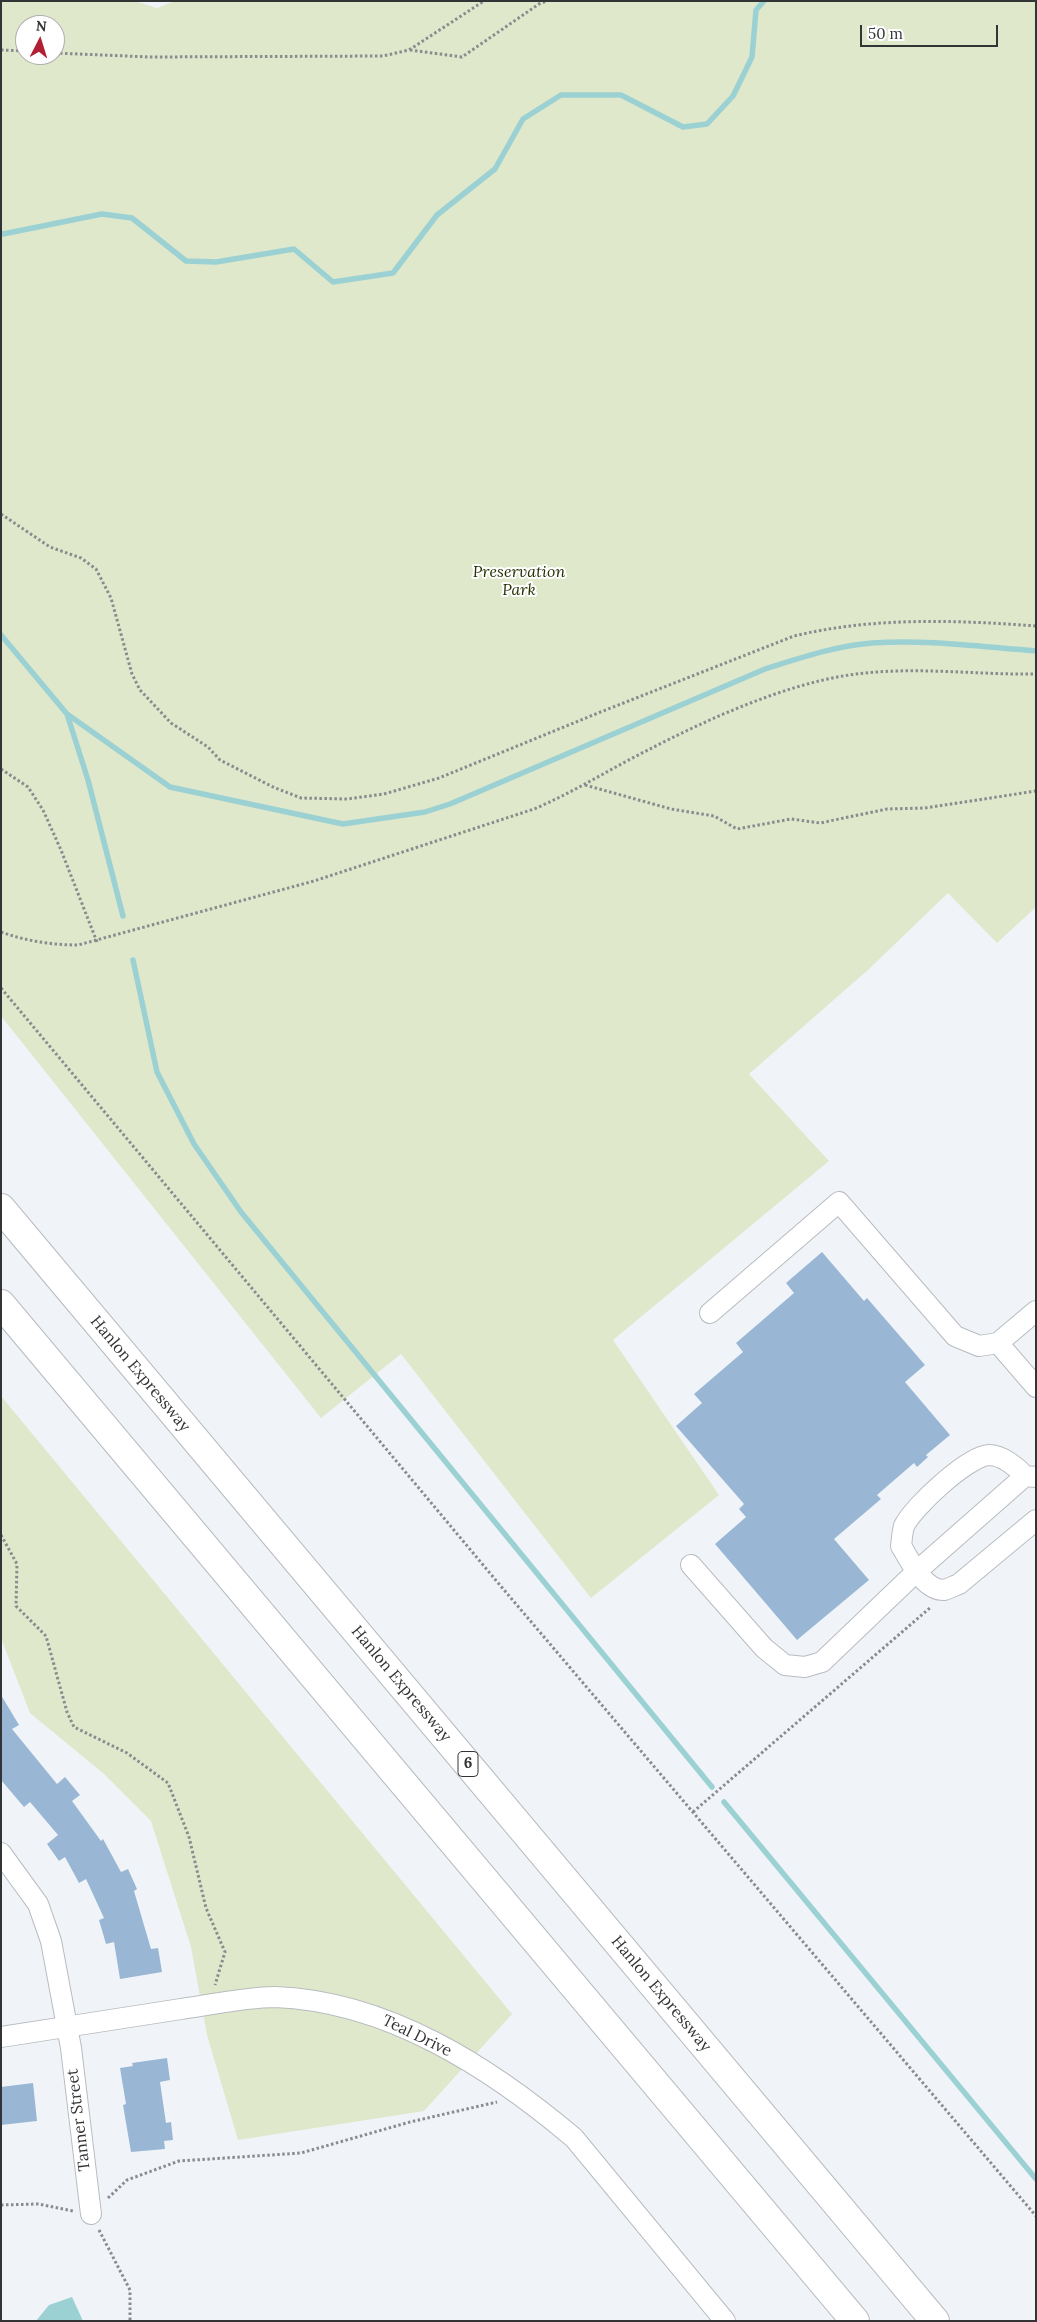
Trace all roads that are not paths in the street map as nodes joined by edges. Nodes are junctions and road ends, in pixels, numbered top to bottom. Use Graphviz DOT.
graph roads {
  1 [pos="1,1208"];
  2 [pos="1,1304"];
  3 [pos="1036,1311"];
  4 [pos="710,1313"];
  5 [pos="998,1343"];
  6 [pos="1036,1387"];
  7 [pos="1031,1476"];
  8 [pos="1036,1520"];
  9 [pos="691,1565"];
  10 [pos="917,1571"];
  11 [pos="1,1852"];
  12 [pos="67,2026"];
  13 [pos="1,2037"];
  14 [pos="90,2214"];
  15 [pos="725,2321"];
  16 [pos="855,2321"];
  17 [pos="935,2321"];
  1 -- 17 [label="highway, Hanlon Expressway / 6"];
  2 -- 16 [label="highway"];
  3 -- 5 [label="street"];
  4 -- 5 [label="street"];
  5 -- 6 [label="street"];
  7 -- 10 [label="street"];
  7 -- 10 [label="street"];
  8 -- 10 [label="street"];
  9 -- 10 [label="street"];
  11 -- 12 [label="street, Tanner Street"];
  12 -- 13 [label="street, Teal Drive"];
  12 -- 14 [label="street, Tanner Street"];
  12 -- 15 [label="street, Teal Drive"];
}
